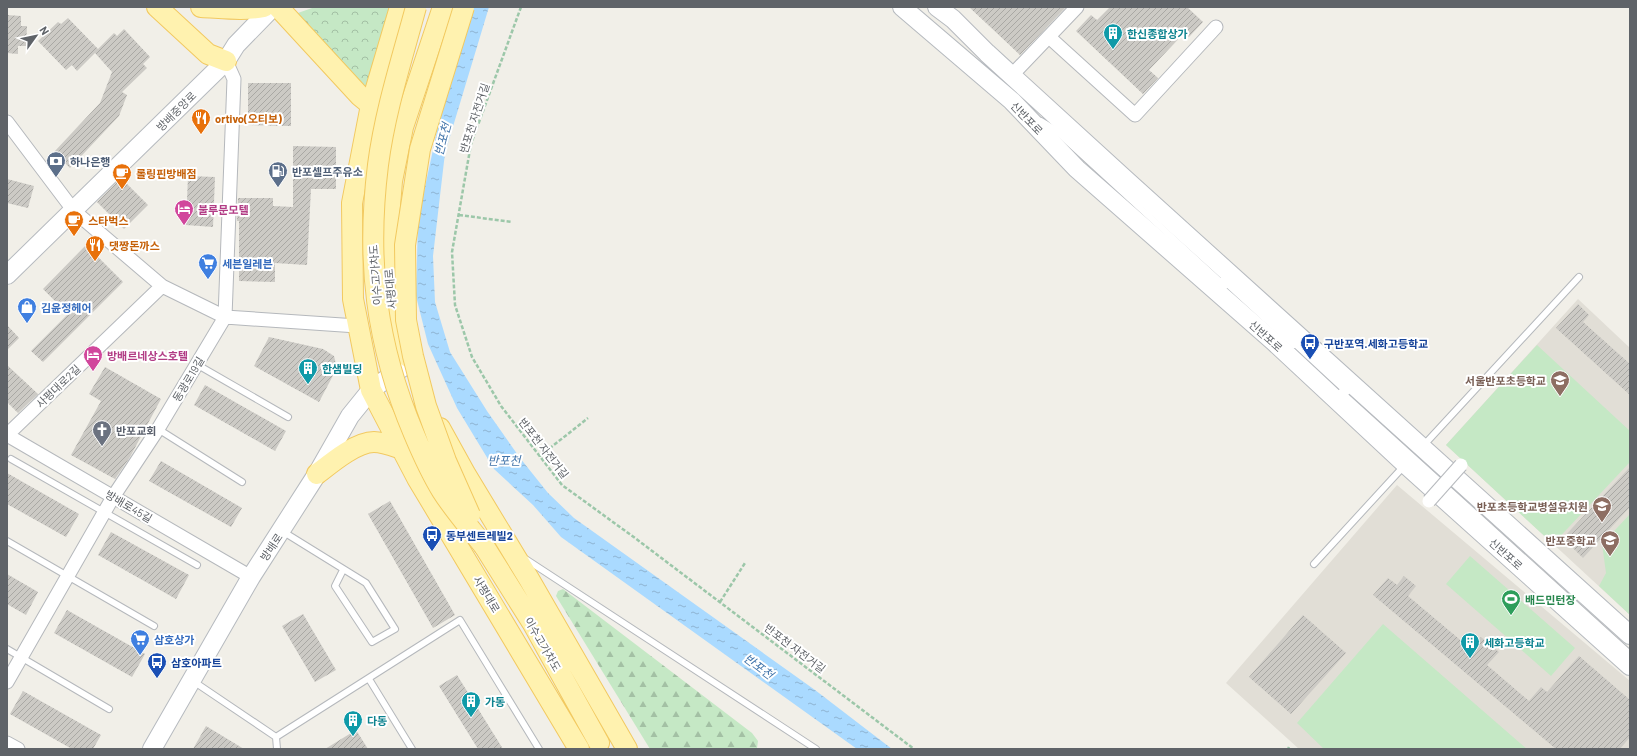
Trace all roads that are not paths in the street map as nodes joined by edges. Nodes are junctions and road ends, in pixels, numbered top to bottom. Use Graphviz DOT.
graph roads {
  1 [pos="157,7"];
  2 [pos="202,7"];
  3 [pos="264,7"];
  4 [pos="273,7"];
  5 [pos="278,7"];
  6 [pos="400,7"];
  7 [pos="416,7"];
  8 [pos="464,7"];
  9 [pos="902,7"];
  10 [pos="937,7"];
  11 [pos="1076,7"];
  12 [pos="444,10"];
  13 [pos="1216,27"];
  14 [pos="1050,37"];
  15 [pos="226,61"];
  16 [pos="1014,78"];
  17 [pos="1012,101"];
  18 [pos="371,105"];
  19 [pos="7,122"];
  20 [pos="74,211"];
  21 [pos="7,275"];
  22 [pos="1579,277"];
  23 [pos="162,286"];
  24 [pos="1237,298"];
  25 [pos="1263,303"];
  26 [pos="225,317"];
  27 [pos="357,326"];
  28 [pos="1259,329"];
  29 [pos="1294,345"];
  30 [pos="410,362"];
  31 [pos="196,364"];
  32 [pos="374,387"];
  33 [pos="288,417"];
  34 [pos="158,429"];
  35 [pos="7,435"];
  36 [pos="402,450"];
  37 [pos="448,453"];
  38 [pos="1414,455"];
  39 [pos="11,459"];
  40 [pos="1461,465"];
  41 [pos="317,474"];
  42 [pos="466,475"];
  43 [pos="417,478"];
  44 [pos="242,482"];
  45 [pos="113,497"];
  46 [pos="1429,501"];
  47 [pos="104,512"];
  48 [pos="282,531"];
  49 [pos="7,541"];
  50 [pos="484,546"];
  51 [pos="511,549"];
  52 [pos="1314,564"];
  53 [pos="197,566"];
  54 [pos="343,570"];
  55 [pos="68,576"];
  56 [pos="252,577"];
  57 [pos="154,626"];
  58 [pos="1630,635"];
  59 [pos="1630,642"];
  60 [pos="7,649"];
  61 [pos="1630,654"];
  62 [pos="21,657"];
  63 [pos="1630,666"];
  64 [pos="369,679"];
  65 [pos="192,680"];
  66 [pos="7,682"];
  67 [pos="109,709"];
  68 [pos="276,737"];
  69 [pos="7,743"];
  70 [pos="601,746"];
  71 [pos="18,749"];
  72 [pos="152,749"];
  73 [pos="277,749"];
  74 [pos="412,749"];
  75 [pos="539,749"];
  76 [pos="580,749"];
  77 [pos="627,749"];
  78 [pos="816,749"];
  1 -- 15 [label="main road"];
  2 -- 3 [label="main road"];
  4 -- 15 [label="main road, 방배중앙로"];
  5 -- 18 [label="main road"];
  6 -- 18 [label="main road, 사평대로"];
  7 -- 50 [label="main road, 이수고가차도, bridge"];
  8 -- 50 [label="main road, 이수고가차도, bridge"];
  9 -- 17 [label="main road, 신반포로"];
  10 -- 16 [label="main road, 신반포로"];
  11 -- 14 [label="street"];
  12 -- 30 [label="main road, 사평대로"];
  13 -- 14 [label="street"];
  14 -- 16 [label="street"];
  15 -- 20 [label="main road, 방배중앙로"];
  15 -- 26 [label="street, 동광로19길"];
  16 -- 25 [label="main road, 신반포로"];
  16 -- 29 [label="lane"];
  17 -- 24 [label="lane"];
  17 -- 28 [label="main road, 신반포로"];
  18 -- 27 [label="main road, 사평대로"];
  19 -- 20 [label="street"];
  20 -- 21 [label="main road, 방배중앙로"];
  20 -- 23 [label="street"];
  22 -- 38 [label="lane"];
  23 -- 26 [label="street"];
  23 -- 35 [label="street, 사평대로2길"];
  24 -- 28 [label="lane"];
  24 -- 38 [label="lane"];
  25 -- 29 [label="lane"];
  25 -- 38 [label="main road, 신반포로"];
  26 -- 27 [label="street"];
  26 -- 31 [label="street, 동광로19길"];
  27 -- 32 [label="main road, 사평대로"];
  28 -- 38 [label="main road, 신반포로"];
  29 -- 38 [label="lane"];
  30 -- 32 [label="main road, 방배로"];
  30 -- 42 [label="main road, 사평대로"];
  31 -- 33 [label="lane"];
  31 -- 34 [label="street, 동광로19길"];
  32 -- 36 [label="main road, 사평대로"];
  32 -- 37 [label="main road"];
  32 -- 41 [label="main road, 방배로"];
  34 -- 44 [label="lane"];
  34 -- 45 [label="street, 동광로19길"];
  35 -- 45 [label="street, 방배로45길"];
  36 -- 41 [label="main road"];
  36 -- 43 [label="main road, 사평대로"];
  37 -- 42 [label="main road"];
  37 -- 43 [label="main road"];
  38 -- 52 [label="lane"];
  38 -- 58 [label="main road, 신반포로"];
  38 -- 59 [label="lane"];
  38 -- 61 [label="lane"];
  38 -- 63 [label="main road, 신반포로"];
  39 -- 47 [label="lane"];
  40 -- 46 [label="street, bridge"];
  41 -- 48 [label="main road, 방배로"];
  42 -- 51 [label="main road, 사평대로"];
  43 -- 76 [label="main road, 사평대로"];
  45 -- 47 [label="street, 동광로19길"];
  45 -- 56 [label="street, 방배로45길"];
  47 -- 53 [label="lane"];
  47 -- 55 [label="street, 동광로19길"];
  48 -- 54 [label="lane"];
  48 -- 56 [label="main road, 방배로"];
  49 -- 55 [label="lane"];
  50 -- 70 [label="main road, 이수고가차도"];
  51 -- 77 [label="main road, 사평대로"];
  51 -- 78 [label="lane, 사평대로"];
  54 -- 54 [label="lane"];
  55 -- 57 [label="lane"];
  55 -- 62 [label="street, 동광로19길"];
  56 -- 65 [label="main road, 방배로"];
  60 -- 62 [label="lane"];
  62 -- 66 [label="street, 동광로19길"];
  62 -- 67 [label="lane"];
  64 -- 68 [label="lane"];
  64 -- 74 [label="lane"];
  64 -- 75 [label="lane"];
  65 -- 68 [label="lane"];
  65 -- 72 [label="main road, 방배로"];
  68 -- 73 [label="lane"];
  69 -- 71 [label="street"];
}
